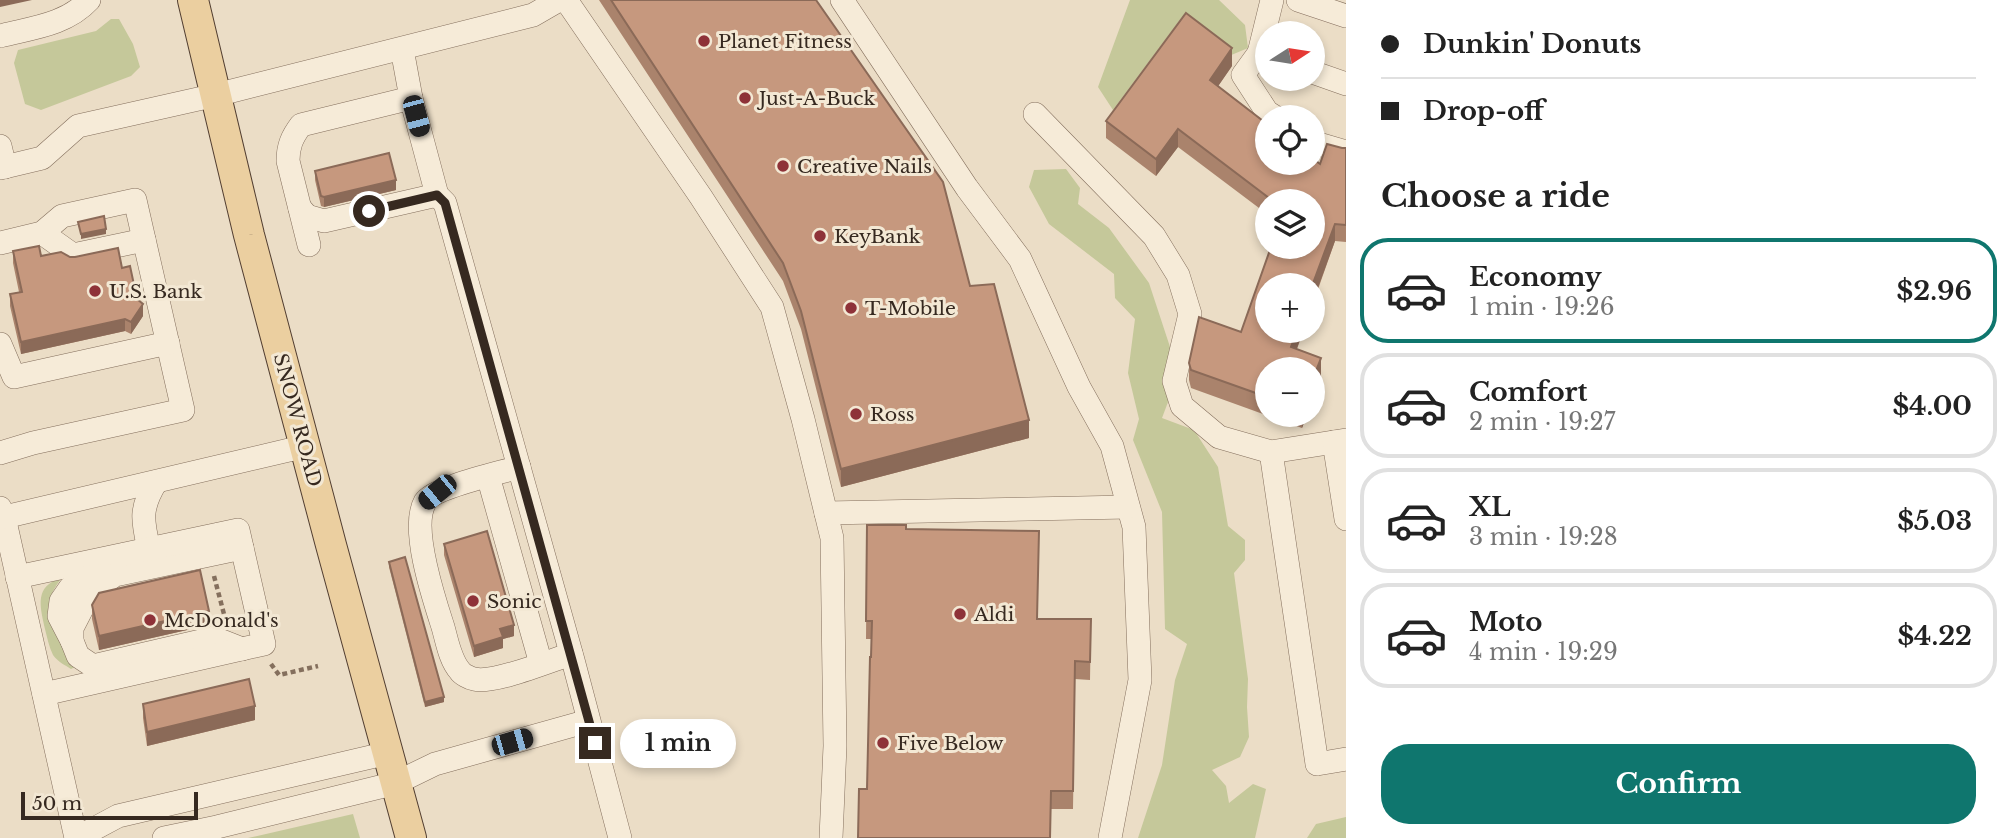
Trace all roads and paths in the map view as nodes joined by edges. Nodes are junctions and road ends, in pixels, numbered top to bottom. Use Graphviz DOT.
graph roads {
  1 [pos="89,0"];
  2 [pos="193,0"];
  3 [pos="559,0"];
  4 [pos="566,0"];
  5 [pos="842,0"];
  6 [pos="1272,0"];
  7 [pos="1298,0"];
  8 [pos="1346,16"];
  9 [pos="1269,21"];
  10 [pos="0,36"];
  11 [pos="402,49"];
  12 [pos="1255,63"];
  13 [pos="1325,77"];
  14 [pos="1346,84"];
  15 [pos="216,95"];
  16 [pos="411,98"];
  17 [pos="1262,105"];
  18 [pos="1035,114"];
  19 [pos="1325,146"];
  20 [pos="1346,152"];
  21 [pos="2,160"];
  22 [pos="437,195"];
  23 [pos="300,208"];
  24 [pos="141,226"];
  25 [pos="49,239"];
  26 [pos="0,243"];
  27 [pos="309,244"];
  28 [pos="168,343"];
  29 [pos="0,344"];
  30 [pos="1340,441"];
  31 [pos="306,446"];
  32 [pos="1271,452"];
  33 [pos="0,453"];
  34 [pos="519,467"];
  35 [pos="488,476"];
  36 [pos="156,482"];
  37 [pos="1128,507"];
  38 [pos="826,513"];
  39 [pos="1,515"];
  40 [pos="1346,519"];
  41 [pos="242,548"];
  42 [pos="149,549"];
  43 [pos="213,572"];
  44 [pos="17,577"];
  45 [pos="227,626"];
  46 [pos="253,647"];
  47 [pos="571,654"];
  48 [pos="541,664"];
  49 [pos="318,666"];
  50 [pos="276,671"];
  51 [pos="44,694"];
  52 [pos="588,720"];
  53 [pos="388,753"];
  54 [pos="1346,759"];
  55 [pos="396,783"];
  56 [pos="76,838"];
  57 [pos="164,838"];
  58 [pos="411,838"];
  59 [pos="620,838"];
  60 [pos="831,838"];
  61 [pos="1110,838"];
  1 -- 10 [label="lane"];
  2 -- 15 [label="main road, SNOW ROAD"];
  3 -- 11 [label="lane"];
  4 -- 38 [label="lane"];
  5 -- 37 [label="lane"];
  6 -- 9 [label="lane"];
  7 -- 8 [label="lane"];
  11 -- 15 [label="lane"];
  11 -- 16 [label="lane"];
  12 -- 17 [label="lane"];
  13 -- 14 [label="lane"];
  15 -- 21 [label="lane"];
  15 -- 31 [label="main road, SNOW ROAD"];
  16 -- 22 [label="lane"];
  16 -- 23 [label="lane"];
  18 -- 32 [label="lane"];
  19 -- 20 [label="lane"];
  22 -- 23 [label="lane"];
  22 -- 34 [label="lane"];
  23 -- 27 [label="lane"];
  24 -- 25 [label="lane"];
  24 -- 25 [label="lane"];
  24 -- 28 [label="lane"];
  25 -- 26 [label="lane"];
  28 -- 29 [label="lane"];
  28 -- 33 [label="lane"];
  30 -- 32 [label="lane"];
  30 -- 40 [label="lane"];
  31 -- 36 [label="lane"];
  31 -- 53 [label="main road, SNOW ROAD"];
  32 -- 54 [label="lane"];
  34 -- 35 [label="lane"];
  34 -- 47 [label="lane"];
  35 -- 48 [label="lane"];
  35 -- 48 [label="lane"];
  36 -- 39 [label="lane"];
  36 -- 42 [label="lane"];
  37 -- 38 [label="lane"];
  37 -- 61 [label="lane"];
  38 -- 60 [label="lane"];
  39 -- 44 [label="lane"];
  41 -- 42 [label="lane"];
  41 -- 46 [label="lane"];
  41 -- 46 [label="lane"];
  42 -- 44 [label="lane"];
  43 -- 45 [label="path"];
  44 -- 51 [label="lane"];
  46 -- 51 [label="lane"];
  47 -- 48 [label="lane"];
  47 -- 52 [label="lane"];
  49 -- 50 [label="path"];
  51 -- 56 [label="lane"];
  52 -- 55 [label="lane"];
  52 -- 59 [label="lane"];
  53 -- 55 [label="main road, SNOW ROAD"];
  53 -- 56 [label="lane"];
  55 -- 57 [label="lane"];
  55 -- 58 [label="main road, SNOW ROAD"];
}
